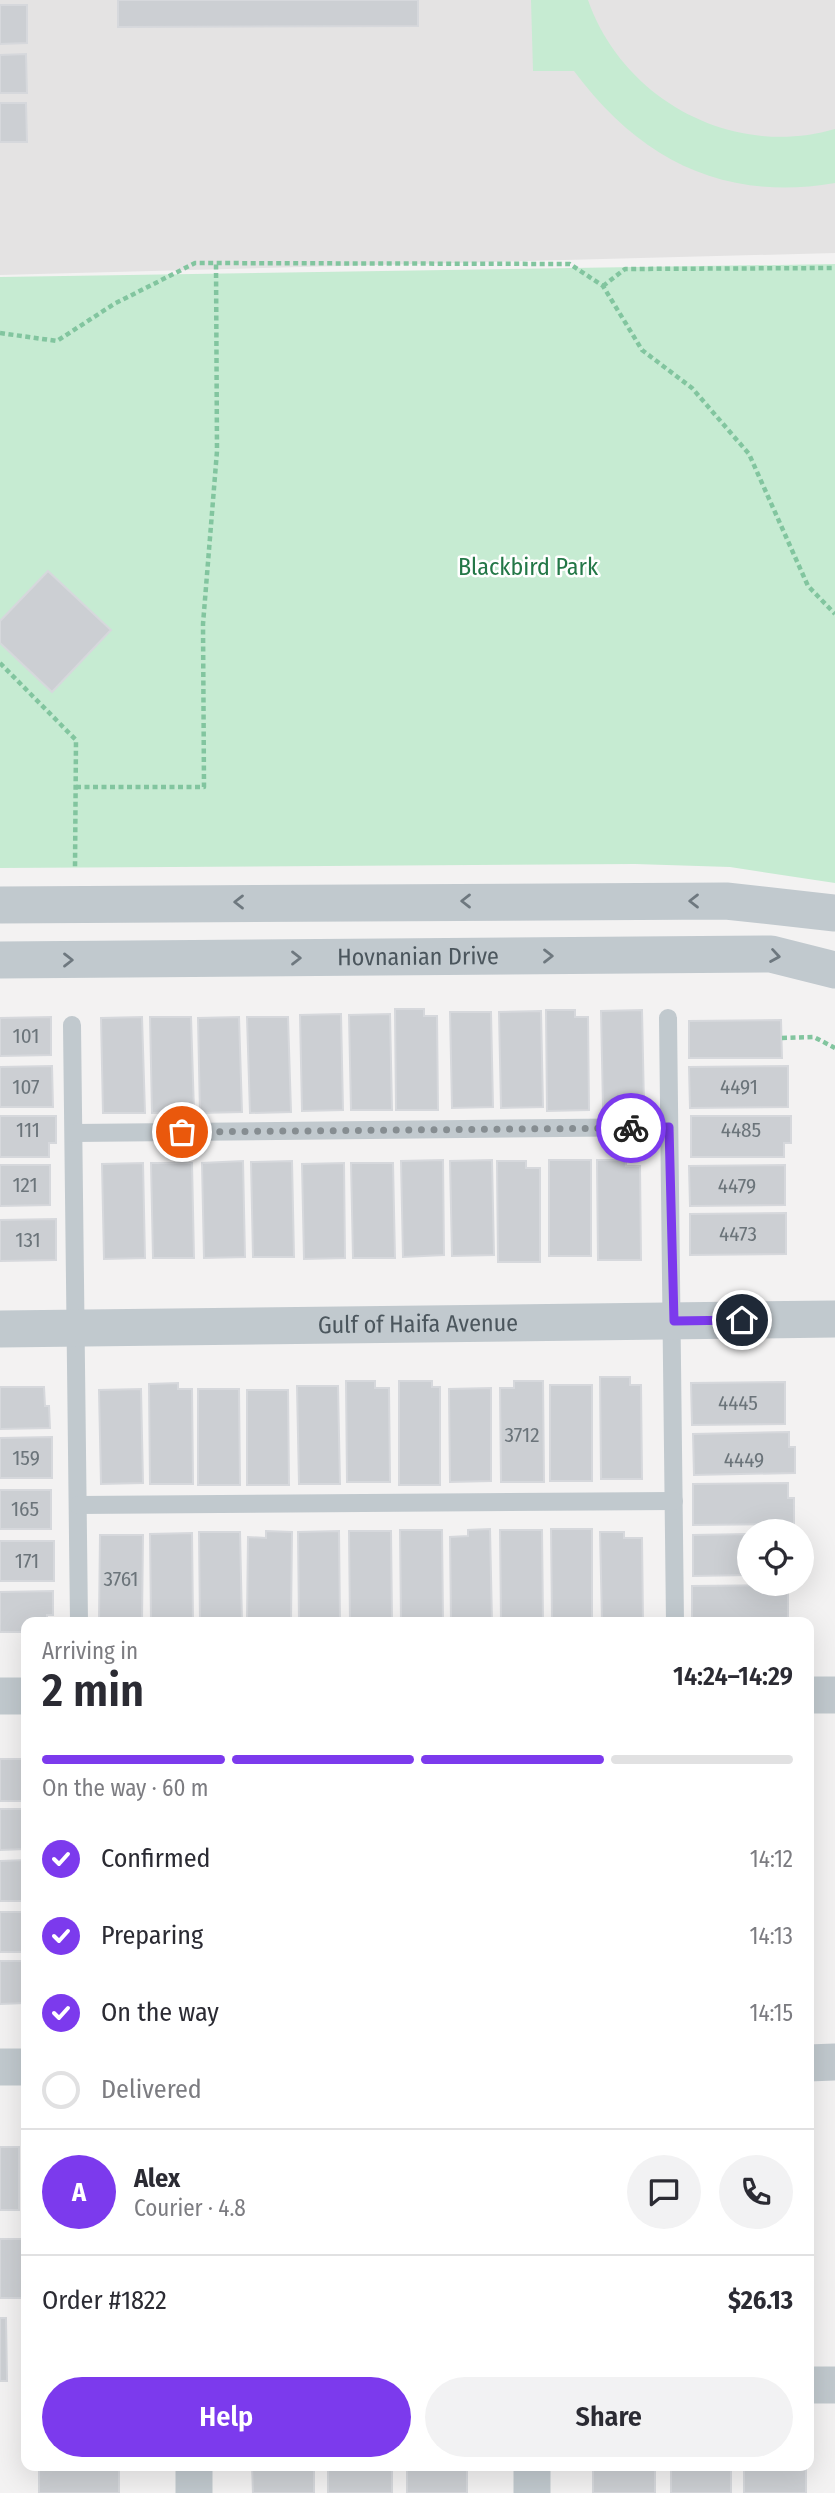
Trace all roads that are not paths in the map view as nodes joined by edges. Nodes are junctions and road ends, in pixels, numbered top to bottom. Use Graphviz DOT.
graph roads {
  1 [pos="0,905"];
  2 [pos="835,913"];
  3 [pos="0,960"];
  4 [pos="835,970"];
  5 [pos="668,1018"];
  6 [pos="72,1025"];
  7 [pos="669,1127"];
  8 [pos="74,1133"];
  9 [pos="835,1319"];
  10 [pos="674,1321"];
  11 [pos="0,1329"];
  12 [pos="76,1329"];
  13 [pos="674,1501"];
  14 [pos="78,1505"];
  15 [pos="79,1617"];
  16 [pos="675,1617"];
  17 [pos="814,1695"];
  18 [pos="835,1695"];
  19 [pos="0,1696"];
  20 [pos="21,1696"];
  21 [pos="835,2062"];
  22 [pos="814,2063"];
  23 [pos="0,2067"];
  24 [pos="21,2067"];
  25 [pos="814,2385"];
  26 [pos="835,2385"];
  27 [pos="194,2471"];
  28 [pos="532,2471"];
  29 [pos="194,2493"];
  30 [pos="532,2493"];
  2 -- 1 [label="street, one-way"];
  3 -- 4 [label="street, Hovnanian Drive, one-way"];
  5 -- 7 [label="lane"];
  6 -- 8 [label="lane"];
  7 -- 8 [label="lane"];
  7 -- 10 [label="lane"];
  8 -- 12 [label="lane"];
  9 -- 10 [label="street, Gulf of Haifa Avenue"];
  10 -- 12 [label="street, Gulf of Haifa Avenue"];
  10 -- 13 [label="lane"];
  11 -- 12 [label="street, Gulf of Haifa Avenue"];
  12 -- 14 [label="lane"];
  13 -- 14 [label="lane"];
  13 -- 16 [label="lane"];
  14 -- 15 [label="lane"];
  17 -- 18 [label="street"];
  19 -- 20 [label="street"];
  21 -- 22 [label="street"];
  23 -- 24 [label="street"];
  25 -- 26 [label="street"];
  27 -- 29 [label="street"];
  28 -- 30 [label="street"];
}
